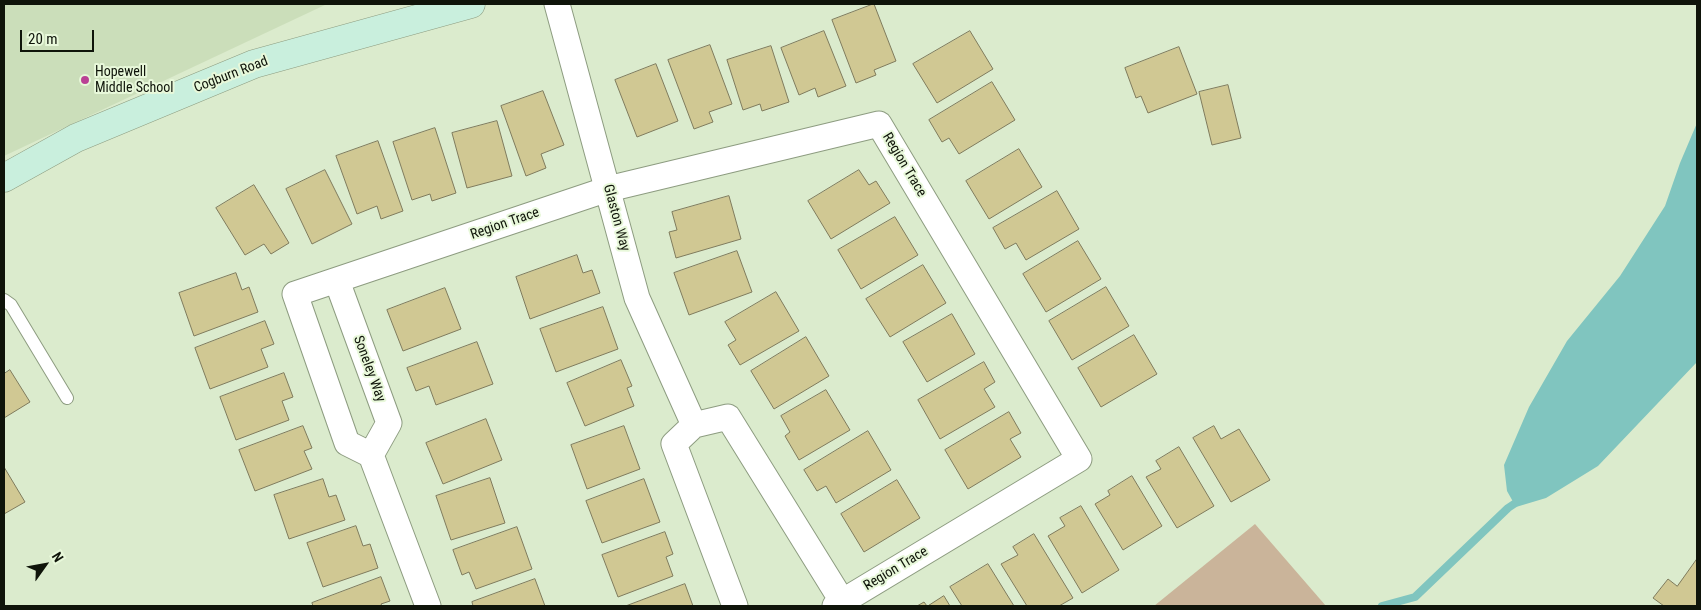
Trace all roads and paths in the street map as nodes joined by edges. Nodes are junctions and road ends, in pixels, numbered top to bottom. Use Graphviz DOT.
graph roads {
  1 [pos="471,4"];
  2 [pos="556,4"];
  3 [pos="4,178"];
  4 [pos="608,189"];
  5 [pos="337,281"];
  6 [pos="4,300"];
  7 [pos="67,398"];
  8 [pos="694,425"];
  9 [pos="371,455"];
  10 [pos="838,604"];
  11 [pos="428,606"];
  12 [pos="735,606"];
  1 -- 3 [label="street, Cogburn Road"];
  2 -- 4 [label="street, Glaston Way"];
  4 -- 5 [label="street, Region Trace"];
  4 -- 8 [label="street, Glaston Way"];
  4 -- 10 [label="street, Region Trace"];
  5 -- 9 [label="street, Soneley Way"];
  5 -- 9 [label="street, Region Trace"];
  6 -- 7 [label="lane"];
  8 -- 10 [label="street"];
  8 -- 12 [label="street"];
  9 -- 11 [label="street"];
}
